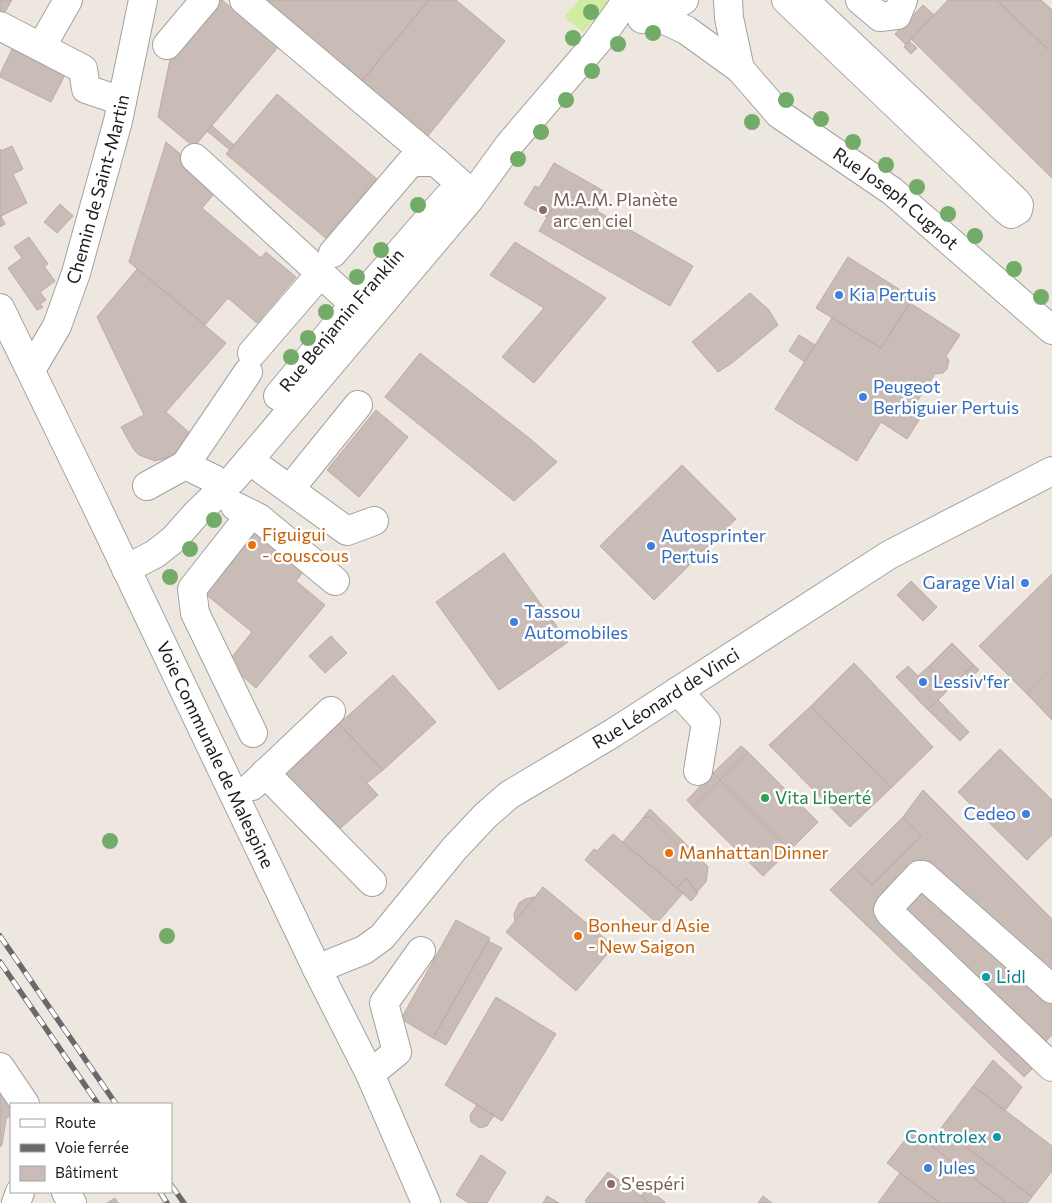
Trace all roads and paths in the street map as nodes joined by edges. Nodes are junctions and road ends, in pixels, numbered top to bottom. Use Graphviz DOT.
graph roads {
  1 [pos="68,0"];
  2 [pos="143,0"];
  3 [pos="205,0"];
  4 [pos="244,0"];
  5 [pos="627,0"];
  6 [pos="684,0"];
  7 [pos="786,0"];
  8 [pos="804,0"];
  9 [pos="860,0"];
  10 [pos="903,0"];
  11 [pos="726,6"];
  12 [pos="654,8"];
  13 [pos="0,26"];
  14 [pos="47,37"];
  15 [pos="597,42"];
  16 [pos="167,45"];
  17 [pos="740,69"];
  18 [pos="122,101"];
  19 [pos="508,145"];
  20 [pos="195,158"];
  21 [pos="436,162"];
  22 [pos="462,185"];
  23 [pos="327,263"];
  24 [pos="355,305"];
  25 [pos="0,308"];
  26 [pos="1052,330"];
  27 [pos="31,370"];
  28 [pos="358,405"];
  29 [pos="249,460"];
  30 [pos="185,466"];
  31 [pos="1052,471"];
  32 [pos="147,486"];
  33 [pos="216,486"];
  34 [pos="290,489"];
  35 [pos="251,514"];
  36 [pos="374,521"];
  37 [pos="126,568"];
  38 [pos="335,581"];
  39 [pos="678,692"];
  40 [pos="331,710"];
  41 [pos="253,733"];
  42 [pos="698,771"];
  43 [pos="265,773"];
  44 [pos="236,800"];
  45 [pos="372,882"];
  46 [pos="422,951"];
  47 [pos="317,969"];
  48 [pos="1052,989"];
  49 [pos="0,1067"];
  50 [pos="1052,1067"];
  51 [pos="370,1074"];
  52 [pos="24,1103"];
  53 [pos="426,1203"];
  1 -- 14 [label="street"];
  2 -- 18 [label="street, Chemin de Saint-Martin"];
  3 -- 16 [label="street"];
  4 -- 21 [label="street"];
  5 -- 15 [label="street"];
  6 -- 12 [label="street"];
  7 -- 8 [label="street"];
  9 -- 10 [label="street"];
  11 -- 17 [label="street, Rue Joseph Cugnot"];
  12 -- 15 [label="street"];
  12 -- 17 [label="street, Rue Joseph Cugnot"];
  13 -- 18 [label="street"];
  15 -- 19 [label="street, Rue Benjamin Franklin"];
  17 -- 26 [label="street, Rue Joseph Cugnot"];
  18 -- 27 [label="street, Chemin de Saint-Martin"];
  19 -- 22 [label="street, Rue Benjamin Franklin"];
  19 -- 29 [label="street, Rue Benjamin Franklin"];
  20 -- 23 [label="street"];
  21 -- 22 [label="street"];
  21 -- 23 [label="street"];
  22 -- 24 [label="street, Rue Benjamin Franklin"];
  23 -- 24 [label="street"];
  23 -- 30 [label="street"];
  24 -- 33 [label="street, Rue Benjamin Franklin"];
  25 -- 27 [label="street, Voie Communale de Malespine"];
  27 -- 37 [label="street, Voie Communale de Malespine"];
  28 -- 34 [label="street"];
  29 -- 33 [label="street, Rue Benjamin Franklin"];
  29 -- 34 [label="street"];
  30 -- 32 [label="street"];
  30 -- 33 [label="street"];
  31 -- 39 [label="street, Rue Léonard de Vinci"];
  33 -- 35 [label="street"];
  33 -- 37 [label="street, Rue Benjamin Franklin"];
  34 -- 36 [label="street"];
  35 -- 38 [label="street"];
  35 -- 41 [label="street"];
  37 -- 44 [label="street, Voie Communale de Malespine"];
  39 -- 42 [label="street"];
  39 -- 47 [label="street, Rue Léonard de Vinci"];
  40 -- 43 [label="street"];
  43 -- 44 [label="street"];
  43 -- 45 [label="street"];
  44 -- 47 [label="street, Voie Communale de Malespine"];
  46 -- 51 [label="street"];
  47 -- 51 [label="street, Voie Communale de Malespine"];
  48 -- 50 [label="street"];
  49 -- 52 [label="street"];
  51 -- 53 [label="street, Voie Communale de Malespine"];
}
